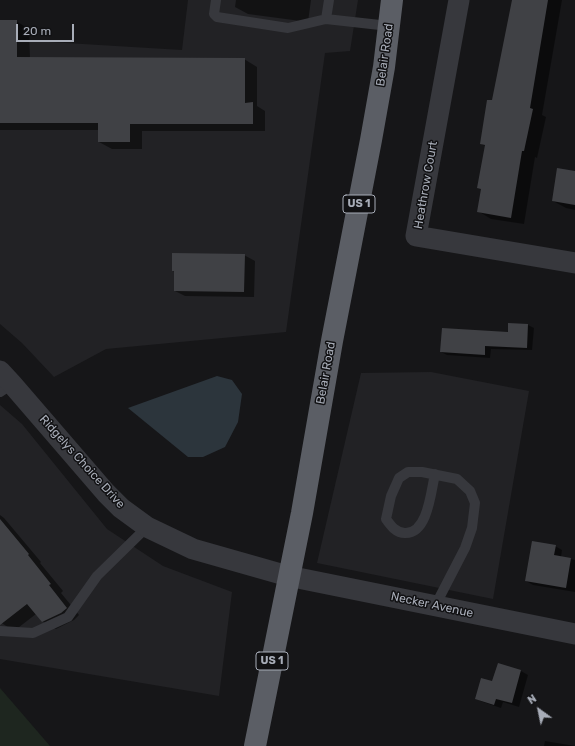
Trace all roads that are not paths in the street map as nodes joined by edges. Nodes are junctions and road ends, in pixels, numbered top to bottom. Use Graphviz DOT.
graph roads {
  1 [pos="216,0"];
  2 [pos="329,0"];
  3 [pos="392,0"];
  4 [pos="459,0"];
  5 [pos="326,19"];
  6 [pos="389,26"];
  7 [pos="575,263"];
  8 [pos="4,383"];
  9 [pos="435,474"];
  10 [pos="147,528"];
  11 [pos="288,576"];
  12 [pos="435,606"];
  13 [pos="0,631"];
  14 [pos="575,634"];
  15 [pos="255,746"];
  1 -- 5 [label="lane"];
  2 -- 5 [label="lane"];
  3 -- 6 [label="highway, Belair Road / US 1"];
  4 -- 7 [label="street, Heathrow Court"];
  5 -- 6 [label="lane"];
  6 -- 11 [label="highway, Belair Road / US 1"];
  8 -- 10 [label="street, Ridgelys Choice Drive"];
  9 -- 9 [label="lane"];
  9 -- 12 [label="lane"];
  10 -- 11 [label="street, Ridgelys Choice Drive"];
  10 -- 13 [label="lane"];
  11 -- 12 [label="street, Necker Avenue"];
  11 -- 15 [label="highway, Belair Road / US 1"];
  12 -- 14 [label="street, Necker Avenue"];
}
